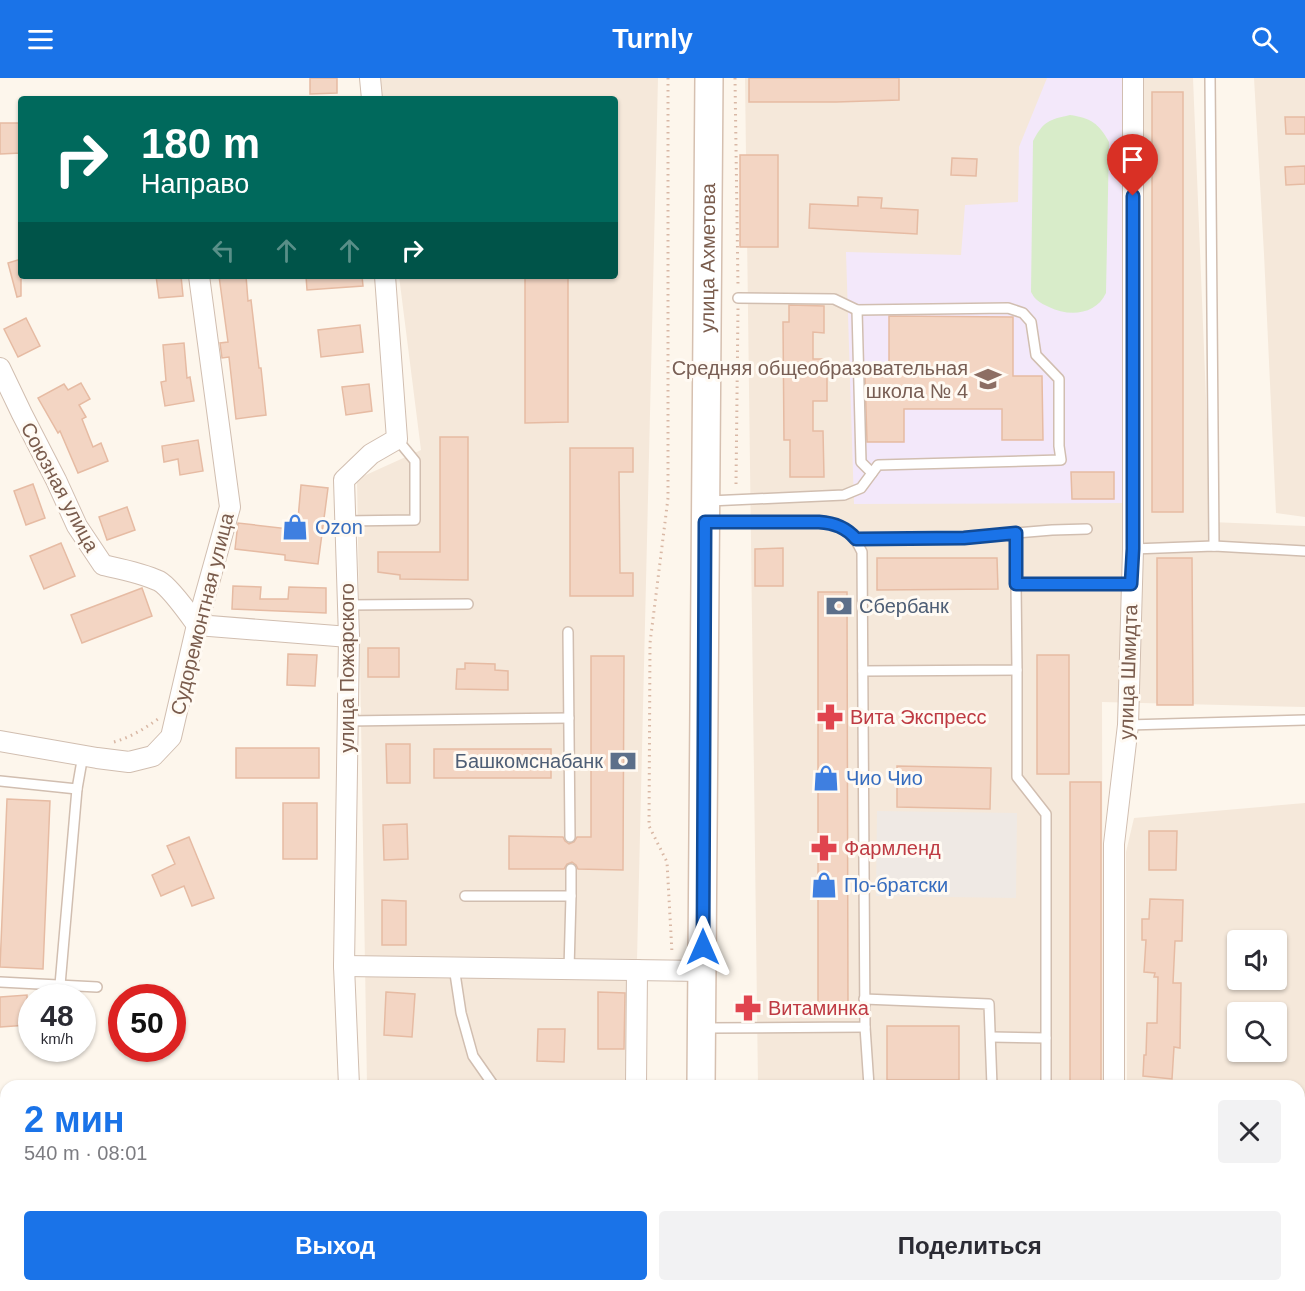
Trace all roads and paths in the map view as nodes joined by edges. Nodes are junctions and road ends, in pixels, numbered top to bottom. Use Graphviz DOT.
graph roads {
  1 [pos="370,78"];
  2 [pos="668,78"];
  3 [pos="709,78"];
  4 [pos="735,78"];
  5 [pos="1133,78"];
  6 [pos="1210,78"];
  7 [pos="372,96"];
  8 [pos="199,279"];
  9 [pos="385,279"];
  10 [pos="738,298"];
  11 [pos="857,310"];
  12 [pos="0,368"];
  13 [pos="397,439"];
  14 [pos="872,473"];
  15 [pos="736,484"];
  16 [pos="706,512"];
  17 [pos="345,521"];
  18 [pos="1087,530"];
  19 [pos="1016,533"];
  20 [pos="856,539"];
  21 [pos="1214,546"];
  22 [pos="1133,549"];
  23 [pos="1305,551"];
  24 [pos="1016,584"];
  25 [pos="1131,584"];
  26 [pos="468,604"];
  27 [pos="348,605"];
  28 [pos="197,625"];
  29 [pos="568,632"];
  30 [pos="349,637"];
  31 [pos="1017,670"];
  32 [pos="863,671"];
  33 [pos="159,718"];
  34 [pos="569,718"];
  35 [pos="1305,720"];
  36 [pos="347,721"];
  37 [pos="1128,725"];
  38 [pos="0,741"];
  39 [pos="105,742"];
  40 [pos="83,755"];
  41 [pos="0,782"];
  42 [pos="77,789"];
  43 [pos="570,837"];
  44 [pos="570,869"];
  45 [pos="465,896"];
  46 [pos="571,896"];
  47 [pos="344,966"];
  48 [pos="454,967"];
  49 [pos="569,969"];
  50 [pos="637,970"];
  51 [pos="673,970"];
  52 [pos="703,971"];
  53 [pos="0,982"];
  54 [pos="40,984"];
  55 [pos="60,984"];
  56 [pos="864,999"];
  57 [pos="865,1027"];
  58 [pos="701,1028"];
  59 [pos="991,1037"];
  60 [pos="1046,1038"];
  61 [pos="349,1080"];
  62 [pos="490,1080"];
  63 [pos="636,1080"];
  64 [pos="701,1080"];
  65 [pos="868,1080"];
  66 [pos="993,1080"];
  67 [pos="1046,1080"];
  68 [pos="1114,1080"];
  1 -- 7 [label="street"];
  2 -- 51 [label="path"];
  3 -- 16 [label="main road, улица Ахметова"];
  4 -- 10 [label="path"];
  5 -- 22 [label="street, улица Шмидта"];
  6 -- 21 [label="lane"];
  8 -- 28 [label="street, Судоремонтная улица"];
  9 -- 13 [label="street"];
  10 -- 11 [label="lane"];
  10 -- 15 [label="path"];
  11 -- 14 [label="lane"];
  11 -- 14 [label="lane"];
  12 -- 28 [label="street, Союзная улица"];
  13 -- 17 [label="street, улица Пожарского"];
  13 -- 17 [label="lane"];
  14 -- 16 [label="lane"];
  16 -- 20 [label="lane"];
  16 -- 52 [label="main road, улица Ахметова"];
  17 -- 27 [label="street, улица Пожарского"];
  18 -- 19 [label="lane"];
  19 -- 20 [label="lane"];
  19 -- 24 [label="lane"];
  20 -- 32 [label="lane"];
  21 -- 22 [label="lane"];
  21 -- 23 [label="lane"];
  22 -- 25 [label="street, улица Шмидта"];
  24 -- 25 [label="lane"];
  24 -- 31 [label="lane"];
  25 -- 37 [label="street, улица Шмидта"];
  26 -- 27 [label="lane"];
  27 -- 30 [label="street, улица Пожарского"];
  28 -- 30 [label="street"];
  28 -- 40 [label="street, Судоремонтная улица"];
  29 -- 34 [label="lane"];
  30 -- 36 [label="street, улица Пожарского"];
  31 -- 32 [label="lane"];
  31 -- 60 [label="lane"];
  32 -- 56 [label="lane"];
  33 -- 39 [label="path"];
  34 -- 36 [label="lane"];
  34 -- 43 [label="lane"];
  35 -- 37 [label="lane"];
  36 -- 47 [label="street, улица Пожарского"];
  37 -- 68 [label="street, улица Шмидта"];
  38 -- 40 [label="street, Судоремонтная улица"];
  40 -- 42 [label="lane"];
  41 -- 42 [label="lane"];
  42 -- 55 [label="lane"];
  44 -- 46 [label="lane"];
  45 -- 46 [label="lane"];
  46 -- 49 [label="lane"];
  47 -- 48 [label="street"];
  47 -- 61 [label="street, улица Пожарского"];
  48 -- 49 [label="street"];
  48 -- 62 [label="lane"];
  49 -- 50 [label="street"];
  50 -- 51 [label="street"];
  50 -- 63 [label="street"];
  51 -- 52 [label="street"];
  52 -- 58 [label="main road, улица Ахметова"];
  53 -- 54 [label="lane"];
  56 -- 57 [label="lane"];
  56 -- 59 [label="lane"];
  57 -- 58 [label="lane"];
  57 -- 65 [label="lane"];
  58 -- 64 [label="main road, улица Ахметова"];
  59 -- 60 [label="lane"];
  59 -- 66 [label="lane"];
  60 -- 67 [label="lane"];
}
